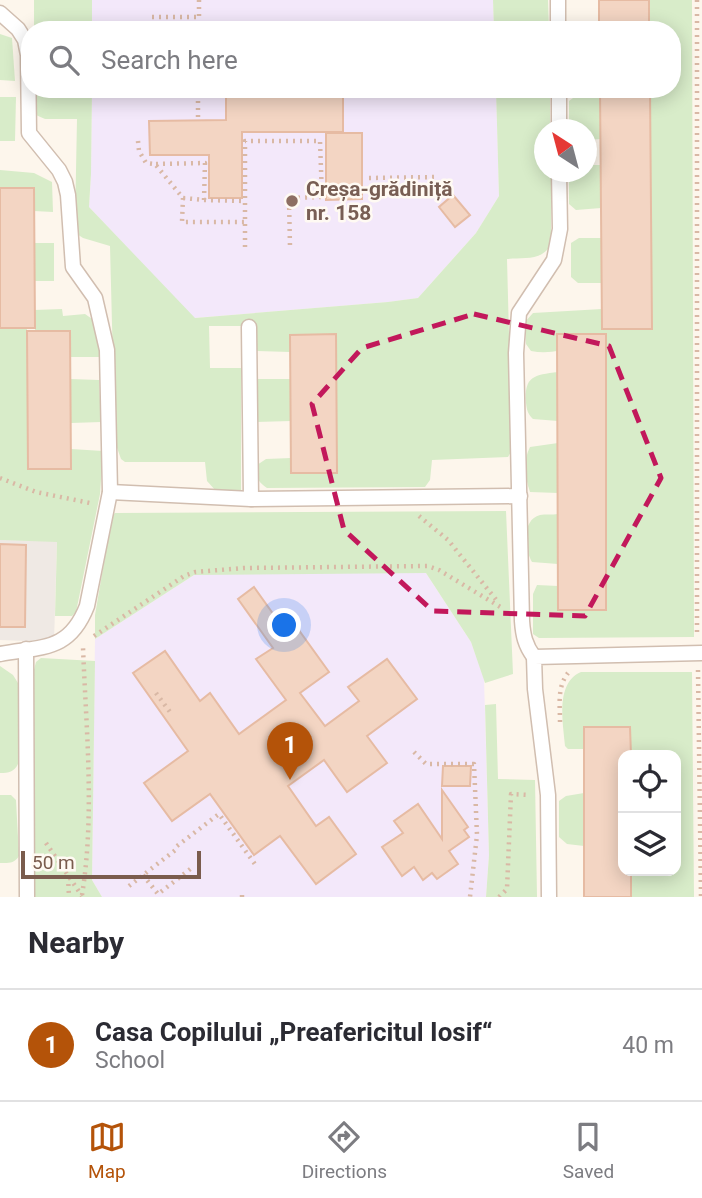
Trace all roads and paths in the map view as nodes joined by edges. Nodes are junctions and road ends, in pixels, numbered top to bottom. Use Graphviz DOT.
graph roads {
  1 [pos="199,0"];
  2 [pos="558,0"];
  3 [pos="697,0"];
  4 [pos="0,13"];
  5 [pos="152,17"];
  6 [pos="199,17"];
  7 [pos="199,21"];
  8 [pos="558,21"];
  9 [pos="21,34"];
  10 [pos="29,98"];
  11 [pos="198,98"];
  12 [pos="559,98"];
  13 [pos="198,117"];
  14 [pos="559,119"];
  15 [pos="138,141"];
  16 [pos="155,164"];
  17 [pos="436,177"];
  18 [pos="369,178"];
  19 [pos="559,182"];
  20 [pos="183,198"];
  21 [pos="204,200"];
  22 [pos="245,201"];
  23 [pos="245,222"];
  24 [pos="245,247"];
  25 [pos="290,247"];
  26 [pos="249,327"];
  27 [pos="0,478"];
  28 [pos="520,496"];
  29 [pos="109,498"];
  30 [pos="251,499"];
  31 [pos="418,515"];
  32 [pos="500,606"];
  33 [pos="523,634"];
  34 [pos="26,649"];
  35 [pos="700,653"];
  36 [pos="0,654"];
  37 [pos="534,657"];
  38 [pos="575,669"];
  39 [pos="156,693"];
  40 [pos="170,712"];
  41 [pos="542,747"];
  42 [pos="414,752"];
  43 [pos="548,794"];
  44 [pos="27,815"];
  45 [pos="192,867"];
  46 [pos="257,867"];
  47 [pos="68,875"];
  48 [pos="143,875"];
  49 [pos="129,886"];
  50 [pos="82,896"];
  51 [pos="27,897"];
  52 [pos="68,897"];
  53 [pos="470,897"];
  54 [pos="499,897"];
  55 [pos="550,897"];
  56 [pos="701,897"];
  1 -- 6 [label="path"];
  2 -- 8 [label="lane"];
  3 -- 35 [label="path"];
  4 -- 9 [label="lane"];
  5 -- 6 [label="path"];
  6 -- 7 [label="path"];
  10 -- 29 [label="lane"];
  11 -- 13 [label="path"];
  12 -- 14 [label="lane"];
  15 -- 16 [label="path"];
  16 -- 20 [label="path"];
  16 -- 21 [label="path"];
  17 -- 18 [label="path"];
  19 -- 28 [label="lane"];
  20 -- 21 [label="path"];
  20 -- 23 [label="path"];
  21 -- 22 [label="path"];
  22 -- 23 [label="path"];
  22 -- 25 [label="path"];
  23 -- 24 [label="path"];
  26 -- 30 [label="lane"];
  27 -- 29 [label="path"];
  28 -- 30 [label="lane"];
  28 -- 33 [label="lane"];
  29 -- 30 [label="lane"];
  29 -- 34 [label="lane"];
  31 -- 32 [label="path"];
  32 -- 33 [label="path"];
  32 -- 50 [label="path"];
  33 -- 37 [label="lane"];
  34 -- 36 [label="lane"];
  34 -- 44 [label="lane"];
  35 -- 37 [label="lane"];
  35 -- 56 [label="path"];
  37 -- 41 [label="lane"];
  38 -- 41 [label="path"];
  39 -- 40 [label="path"];
  41 -- 43 [label="lane"];
  42 -- 53 [label="path"];
  43 -- 54 [label="path"];
  43 -- 55 [label="lane"];
  44 -- 47 [label="path"];
  44 -- 51 [label="lane"];
  45 -- 48 [label="path"];
  46 -- 48 [label="path"];
  47 -- 50 [label="path"];
  47 -- 52 [label="path"];
  48 -- 49 [label="path"];
}
